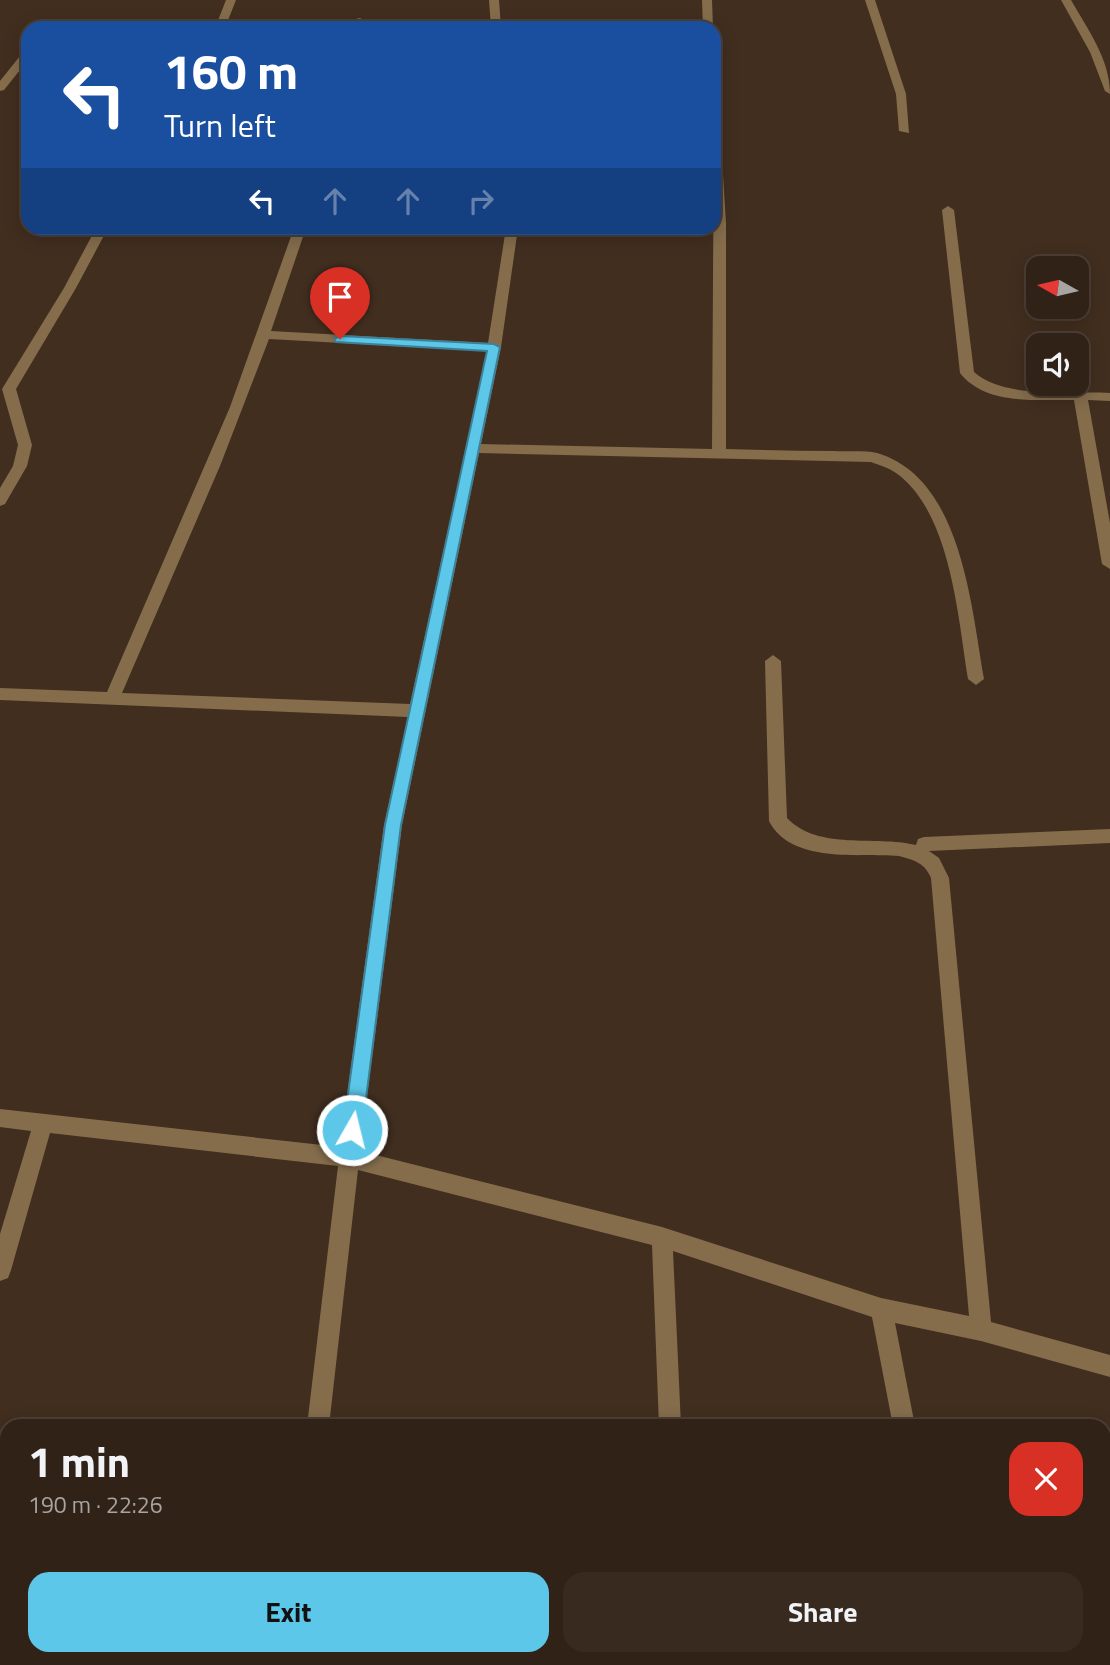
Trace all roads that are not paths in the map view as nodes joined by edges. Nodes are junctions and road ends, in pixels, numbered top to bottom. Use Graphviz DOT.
graph roads {
  1 [pos="231,0"];
  2 [pos="494,0"];
  3 [pos="706,0"];
  4 [pos="870,0"];
  5 [pos="1066,0"];
  6 [pos="223,21"];
  7 [pos="496,21"];
  8 [pos="708,21"];
  9 [pos="21,62"];
  10 [pos="0,88"];
  11 [pos="1110,91"];
  12 [pos="905,131"];
  13 [pos="948,210"];
  14 [pos="98,235"];
  15 [pos="298,235"];
  16 [pos="511,235"];
  17 [pos="720,235"];
  18 [pos="263,335"];
  19 [pos="494,347"];
  20 [pos="1026,394"];
  21 [pos="1080,396"];
  22 [pos="1110,397"];
  23 [pos="473,448"];
  24 [pos="719,451"];
  25 [pos="0,500"];
  26 [pos="1110,564"];
  27 [pos="773,662"];
  28 [pos="976,679"];
  29 [pos="0,694"];
  30 [pos="112,698"];
  31 [pos="416,710"];
  32 [pos="1110,836"];
  33 [pos="924,844"];
  34 [pos="0,1118"];
  35 [pos="43,1123"];
  36 [pos="349,1158"];
  37 [pos="662,1237"];
  38 [pos="0,1270"];
  39 [pos="881,1309"];
  40 [pos="981,1330"];
  41 [pos="1110,1366"];
  42 [pos="319,1419"];
  43 [pos="670,1419"];
  44 [pos="903,1419"];
  1 -- 6 [label="street"];
  2 -- 7 [label="street"];
  3 -- 8 [label="street"];
  4 -- 12 [label="street"];
  5 -- 11 [label="street"];
  9 -- 10 [label="street"];
  13 -- 20 [label="street"];
  14 -- 25 [label="street"];
  15 -- 18 [label="street"];
  16 -- 19 [label="street"];
  17 -- 24 [label="street"];
  18 -- 19 [label="street"];
  18 -- 30 [label="street"];
  19 -- 23 [label="street"];
  21 -- 22 [label="street"];
  21 -- 26 [label="street"];
  23 -- 24 [label="street"];
  23 -- 31 [label="street"];
  24 -- 28 [label="street"];
  27 -- 40 [label="street"];
  29 -- 30 [label="street"];
  30 -- 31 [label="street"];
  31 -- 36 [label="street"];
  32 -- 33 [label="street"];
  34 -- 35 [label="street"];
  35 -- 36 [label="street"];
  35 -- 38 [label="street"];
  36 -- 37 [label="street"];
  36 -- 42 [label="street"];
  37 -- 39 [label="street"];
  37 -- 43 [label="street"];
  39 -- 40 [label="street"];
  39 -- 44 [label="street"];
  40 -- 41 [label="street"];
}
